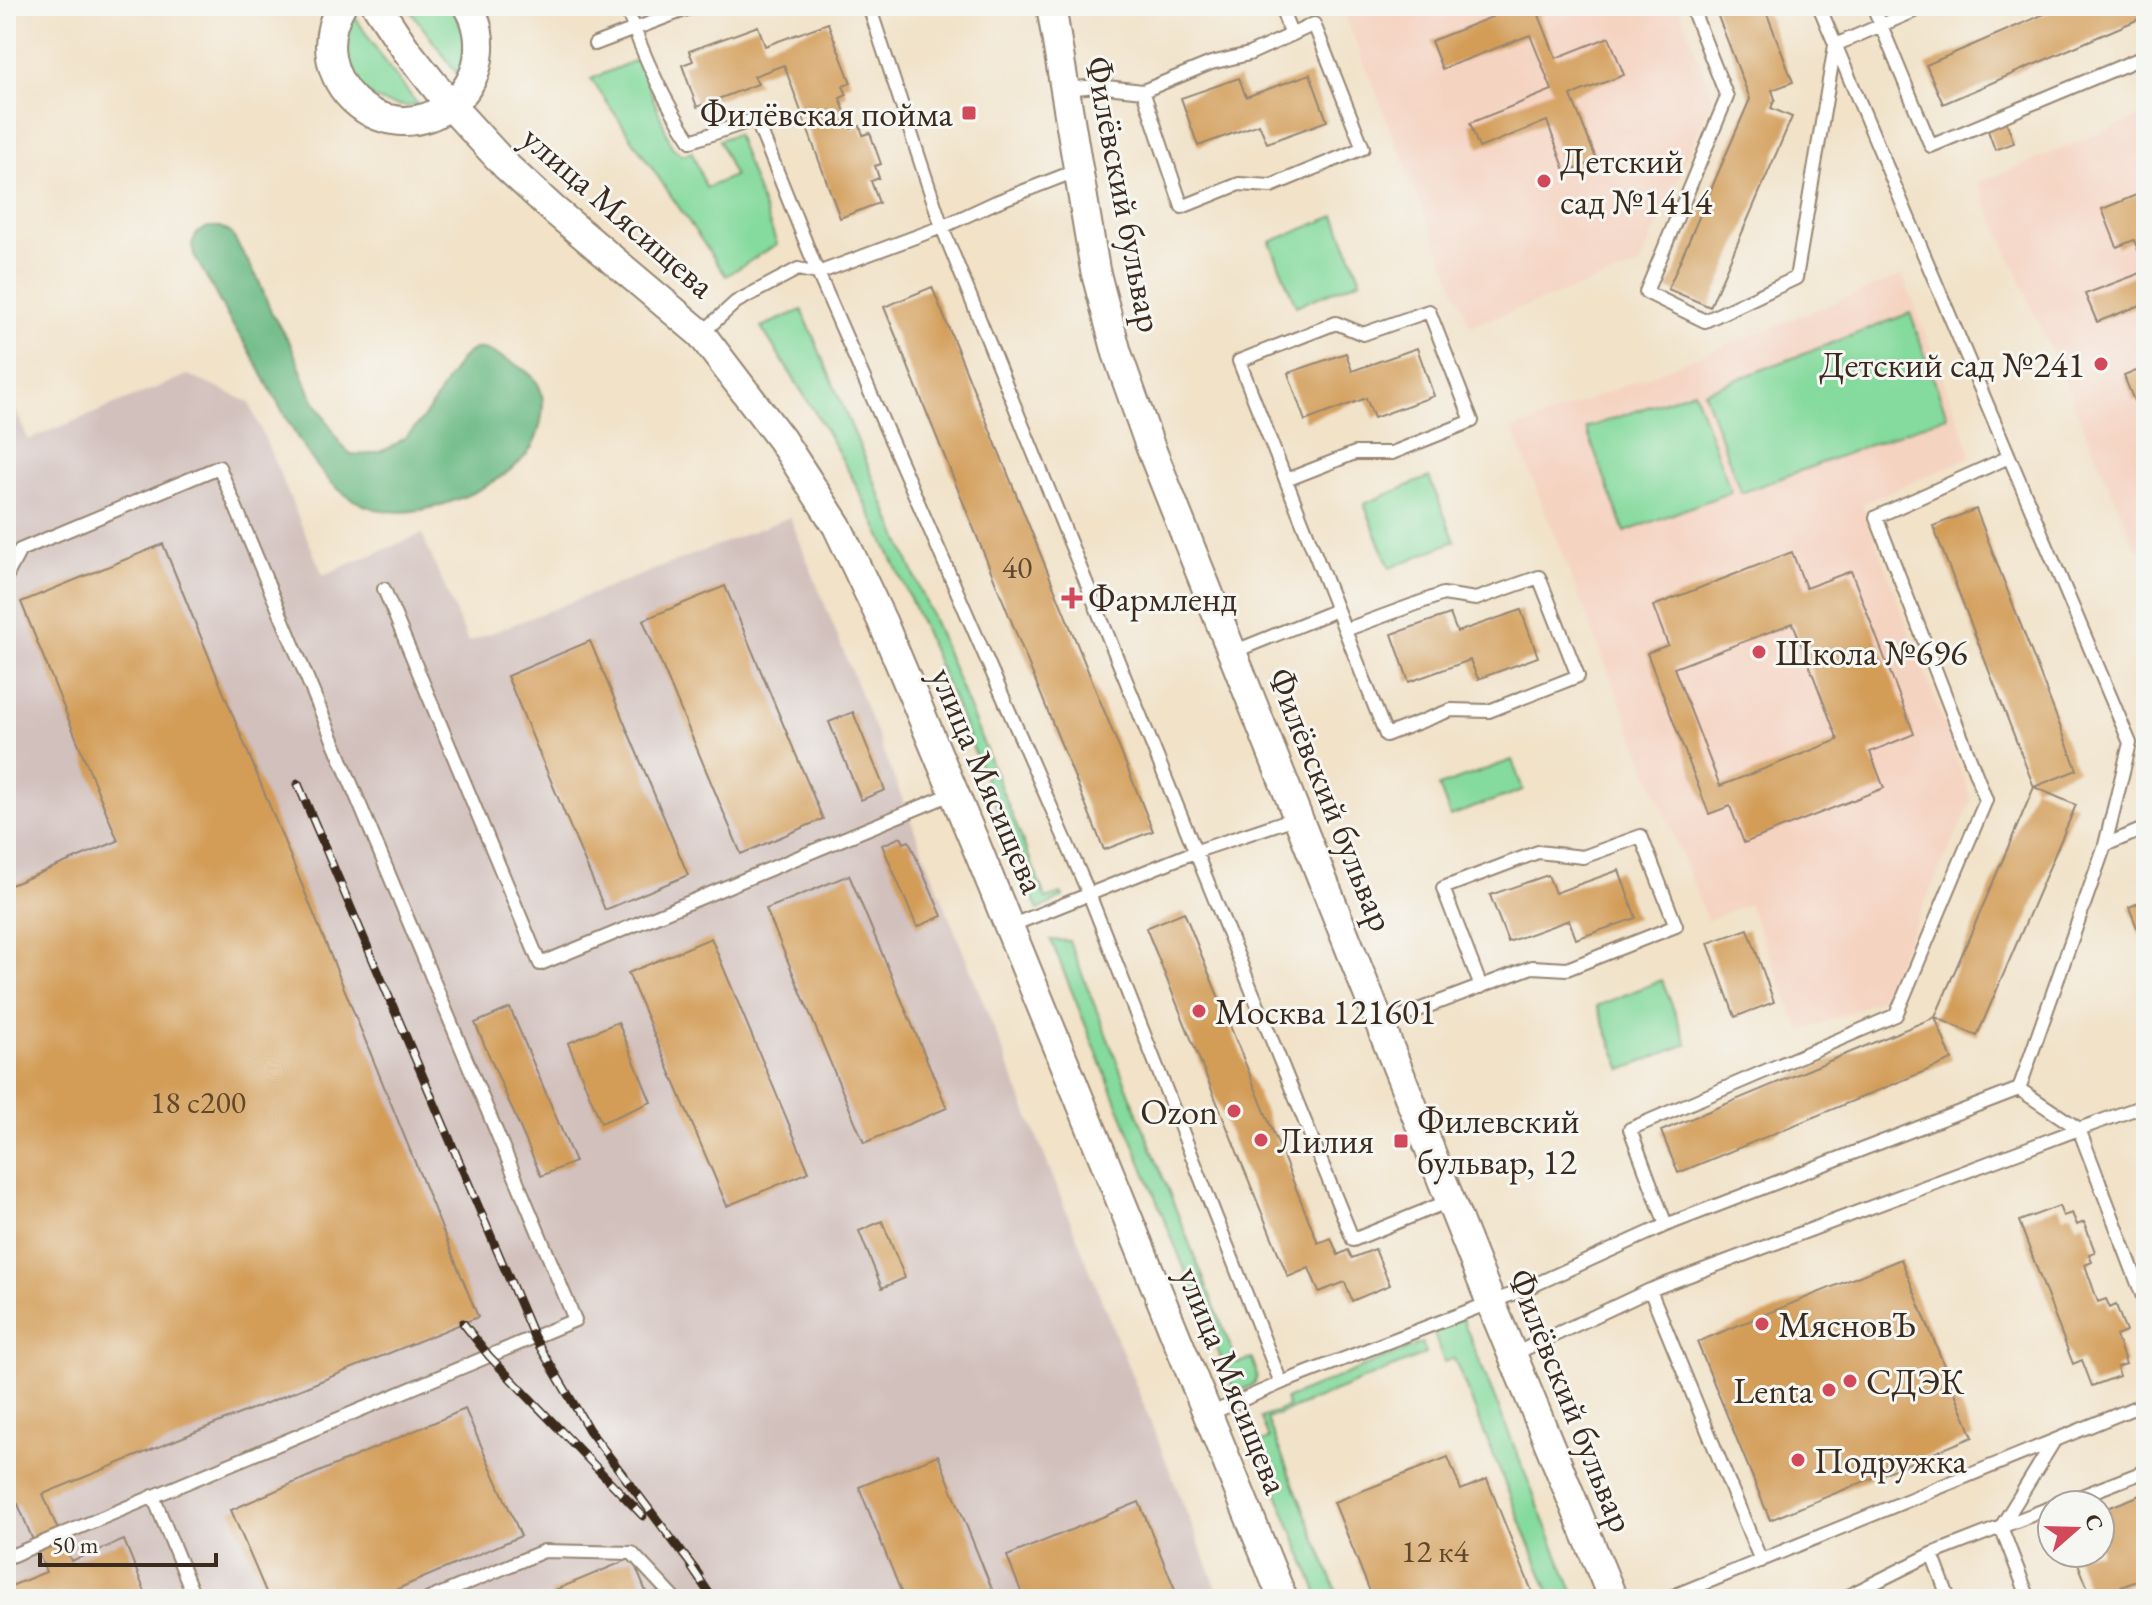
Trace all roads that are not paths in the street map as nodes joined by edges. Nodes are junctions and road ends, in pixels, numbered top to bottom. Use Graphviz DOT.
graph roads {
  1 [pos="341,6"];
  2 [pos="377,6"];
  3 [pos="468,6"];
  4 [pos="491,6"];
  5 [pos="626,6"];
  6 [pos="695,6"];
  7 [pos="869,6"];
  8 [pos="1051,6"];
  9 [pos="1281,6"];
  10 [pos="1691,6"];
  11 [pos="1819,6"];
  12 [pos="1873,6"];
  13 [pos="1926,6"];
  14 [pos="1879,24"];
  15 [pos="634,29"];
  16 [pos="1291,35"];
  17 [pos="478,37"];
  18 [pos="595,44"];
  19 [pos="1835,45"];
  20 [pos="2146,56"];
  21 [pos="1065,89"];
  22 [pos="1143,91"];
  23 [pos="450,105"];
  24 [pos="1078,170"];
  25 [pos="942,227"];
  26 [pos="818,273"];
  27 [pos="701,334"];
  28 [pos="2009,457"];
  29 [pos="1286,480"];
  30 [pos="6,577"];
  31 [pos="384,589"];
  32 [pos="1337,610"];
  33 [pos="1345,630"];
  34 [pos="1233,652"];
  35 [pos="954,793"];
  36 [pos="1298,817"];
  37 [pos="2146,828"];
  38 [pos="2105,845"];
  39 [pos="1197,851"];
  40 [pos="1089,894"];
  41 [pos="1009,926"];
  42 [pos="1481,987"];
  43 [pos="1381,1024"];
  44 [pos="2019,1089"];
  45 [pos="2146,1105"];
  46 [pos="2079,1129"];
  47 [pos="1450,1200"];
  48 [pos="1666,1225"];
  49 [pos="1650,1290"];
  50 [pos="1491,1303"];
  51 [pos="2146,1305"];
  52 [pos="1512,1355"];
  53 [pos="1281,1383"];
  54 [pos="2146,1403"];
  55 [pos="1207,1415"];
  56 [pos="2054,1441"];
  57 [pos="2146,1471"];
  58 [pos="2099,1489"];
  59 [pos="153,1496"];
  60 [pos="2036,1513"];
  61 [pos="2001,1527"];
  62 [pos="1932,1554"];
  63 [pos="6,1558"];
  64 [pos="1761,1561"];
  65 [pos="195,1599"];
  66 [pos="429,1599"];
  67 [pos="675,1599"];
  68 [pos="1283,1599"];
  69 [pos="1613,1599"];
  70 [pos="1666,1599"];
  71 [pos="1842,1599"];
  72 [pos="1949,1599"];
  73 [pos="2029,1599"];
  1 -- 23 [label="street"];
  2 -- 23 [label="street, улица Мясищева"];
  3 -- 17 [label="street"];
  4 -- 17 [label="street"];
  5 -- 15 [label="lane"];
  6 -- 15 [label="lane"];
  7 -- 25 [label="lane"];
  8 -- 21 [label="street, Филёвский бульвар"];
  9 -- 16 [label="lane"];
  10 -- 19 [label="lane"];
  11 -- 19 [label="lane"];
  12 -- 14 [label="lane"];
  13 -- 14 [label="lane"];
  14 -- 19 [label="lane"];
  14 -- 20 [label="lane"];
  15 -- 18 [label="lane"];
  15 -- 26 [label="lane"];
  16 -- 22 [label="lane"];
  16 -- 22 [label="lane"];
  17 -- 23 [label="street"];
  19 -- 28 [label="lane"];
  21 -- 22 [label="lane"];
  21 -- 24 [label="street, Филёвский бульвар"];
  23 -- 27 [label="street, улица Мясищева"];
  24 -- 25 [label="lane"];
  24 -- 34 [label="street, Филёвский бульвар"];
  25 -- 26 [label="lane"];
  25 -- 39 [label="lane"];
  26 -- 27 [label="lane"];
  26 -- 40 [label="lane"];
  27 -- 35 [label="street, улица Мясищева"];
  28 -- 38 [label="lane"];
  28 -- 48 [label="lane"];
  29 -- 29 [label="lane"];
  29 -- 32 [label="lane"];
  30 -- 59 [label="lane"];
  31 -- 35 [label="lane"];
  32 -- 33 [label="lane"];
  32 -- 34 [label="lane"];
  33 -- 33 [label="lane"];
  34 -- 36 [label="street, Филёвский бульвар"];
  35 -- 41 [label="street, улица Мясищева"];
  36 -- 39 [label="lane"];
  36 -- 43 [label="street, Филёвский бульвар"];
  37 -- 38 [label="lane"];
  38 -- 44 [label="lane"];
  39 -- 40 [label="lane"];
  39 -- 47 [label="lane"];
  40 -- 41 [label="lane"];
  40 -- 53 [label="lane"];
  41 -- 55 [label="street, улица Мясищева"];
  42 -- 42 [label="lane"];
  42 -- 43 [label="lane"];
  43 -- 47 [label="street, Филёвский бульвар"];
  44 -- 46 [label="lane"];
  44 -- 48 [label="lane"];
  45 -- 46 [label="lane"];
  46 -- 49 [label="lane"];
  46 -- 51 [label="lane"];
  47 -- 50 [label="street, Филёвский бульвар"];
  48 -- 50 [label="lane"];
  49 -- 52 [label="lane"];
  49 -- 64 [label="lane"];
  50 -- 52 [label="street, Филёвский бульвар"];
  50 -- 53 [label="lane"];
  52 -- 69 [label="street, Филёвский бульвар"];
  53 -- 55 [label="lane"];
  54 -- 56 [label="lane"];
  55 -- 68 [label="street, улица Мясищева"];
  56 -- 61 [label="lane"];
  56 -- 64 [label="lane"];
  57 -- 58 [label="lane"];
  59 -- 63 [label="lane"];
  59 -- 65 [label="lane"];
  60 -- 61 [label="lane"];
  61 -- 62 [label="lane"];
  61 -- 73 [label="lane"];
  62 -- 71 [label="lane"];
  62 -- 72 [label="lane"];
  64 -- 70 [label="lane"];
  66 -- 67 [label="lane"];
}
